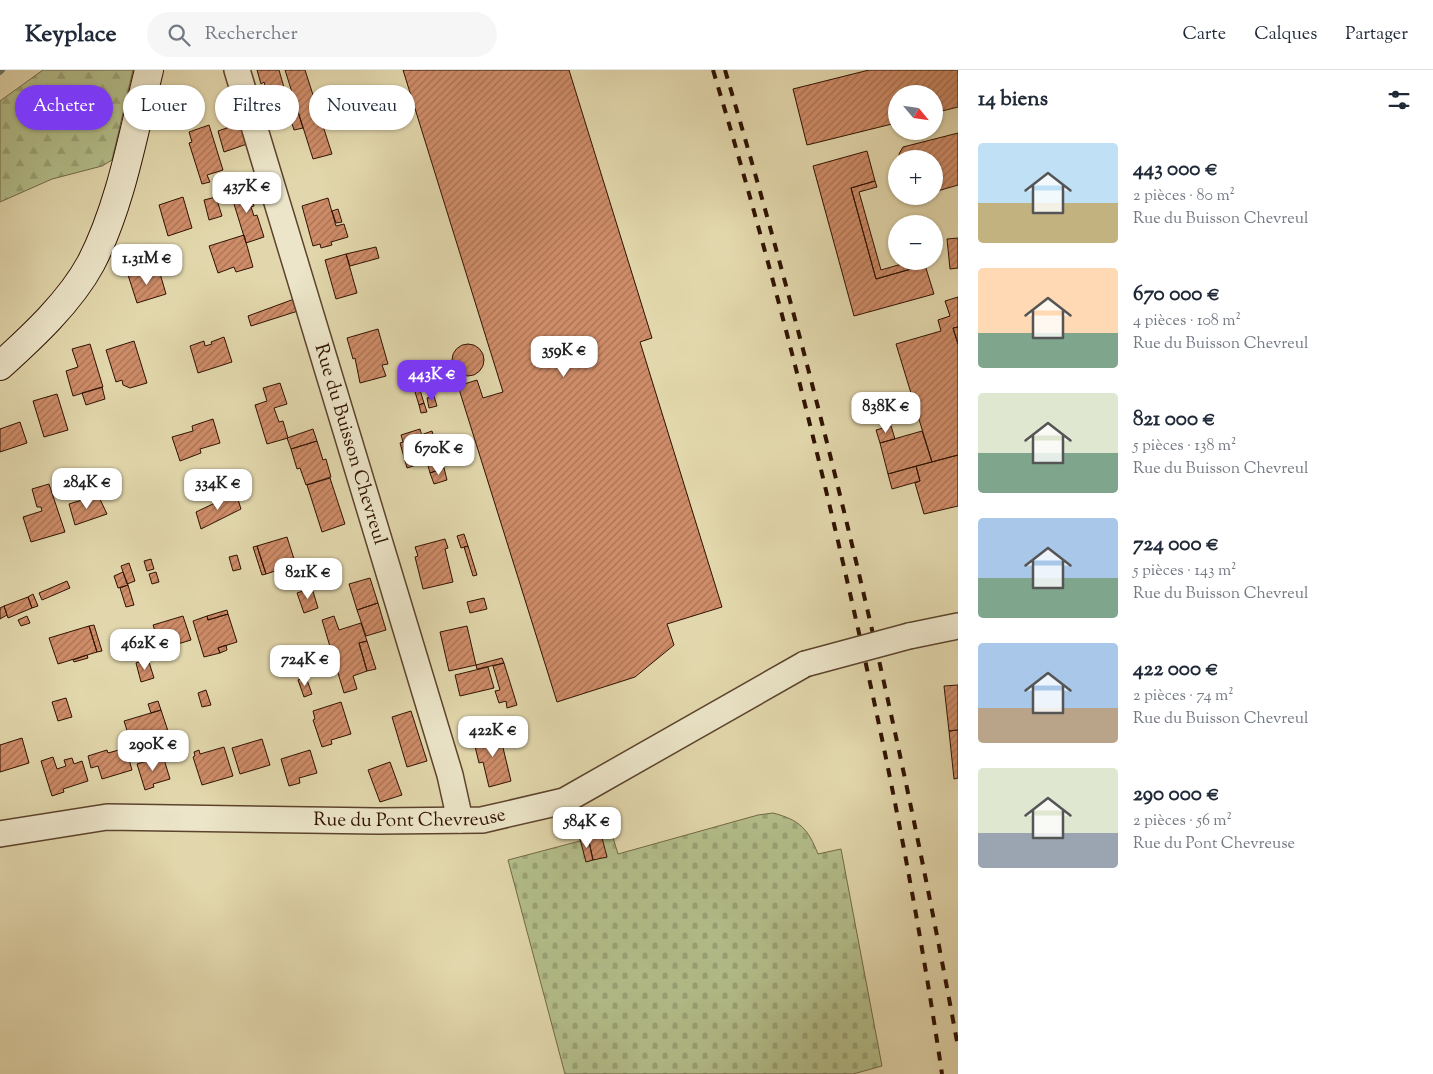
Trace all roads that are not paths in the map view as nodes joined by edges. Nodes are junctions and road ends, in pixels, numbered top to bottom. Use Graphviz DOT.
graph roads {
  1 [pos="150,70"];
  2 [pos="236,70"];
  3 [pos="0,366"];
  4 [pos="958,626"];
  5 [pos="460,820"];
  6 [pos="0,834"];
  1 -- 3 [label="street"];
  2 -- 5 [label="street, Rue du Buisson Chevreul"];
  4 -- 5 [label="street, Rue du Pont Chevreuse, bridge"];
  5 -- 6 [label="street, Rue du Pont Chevreuse"];
}
